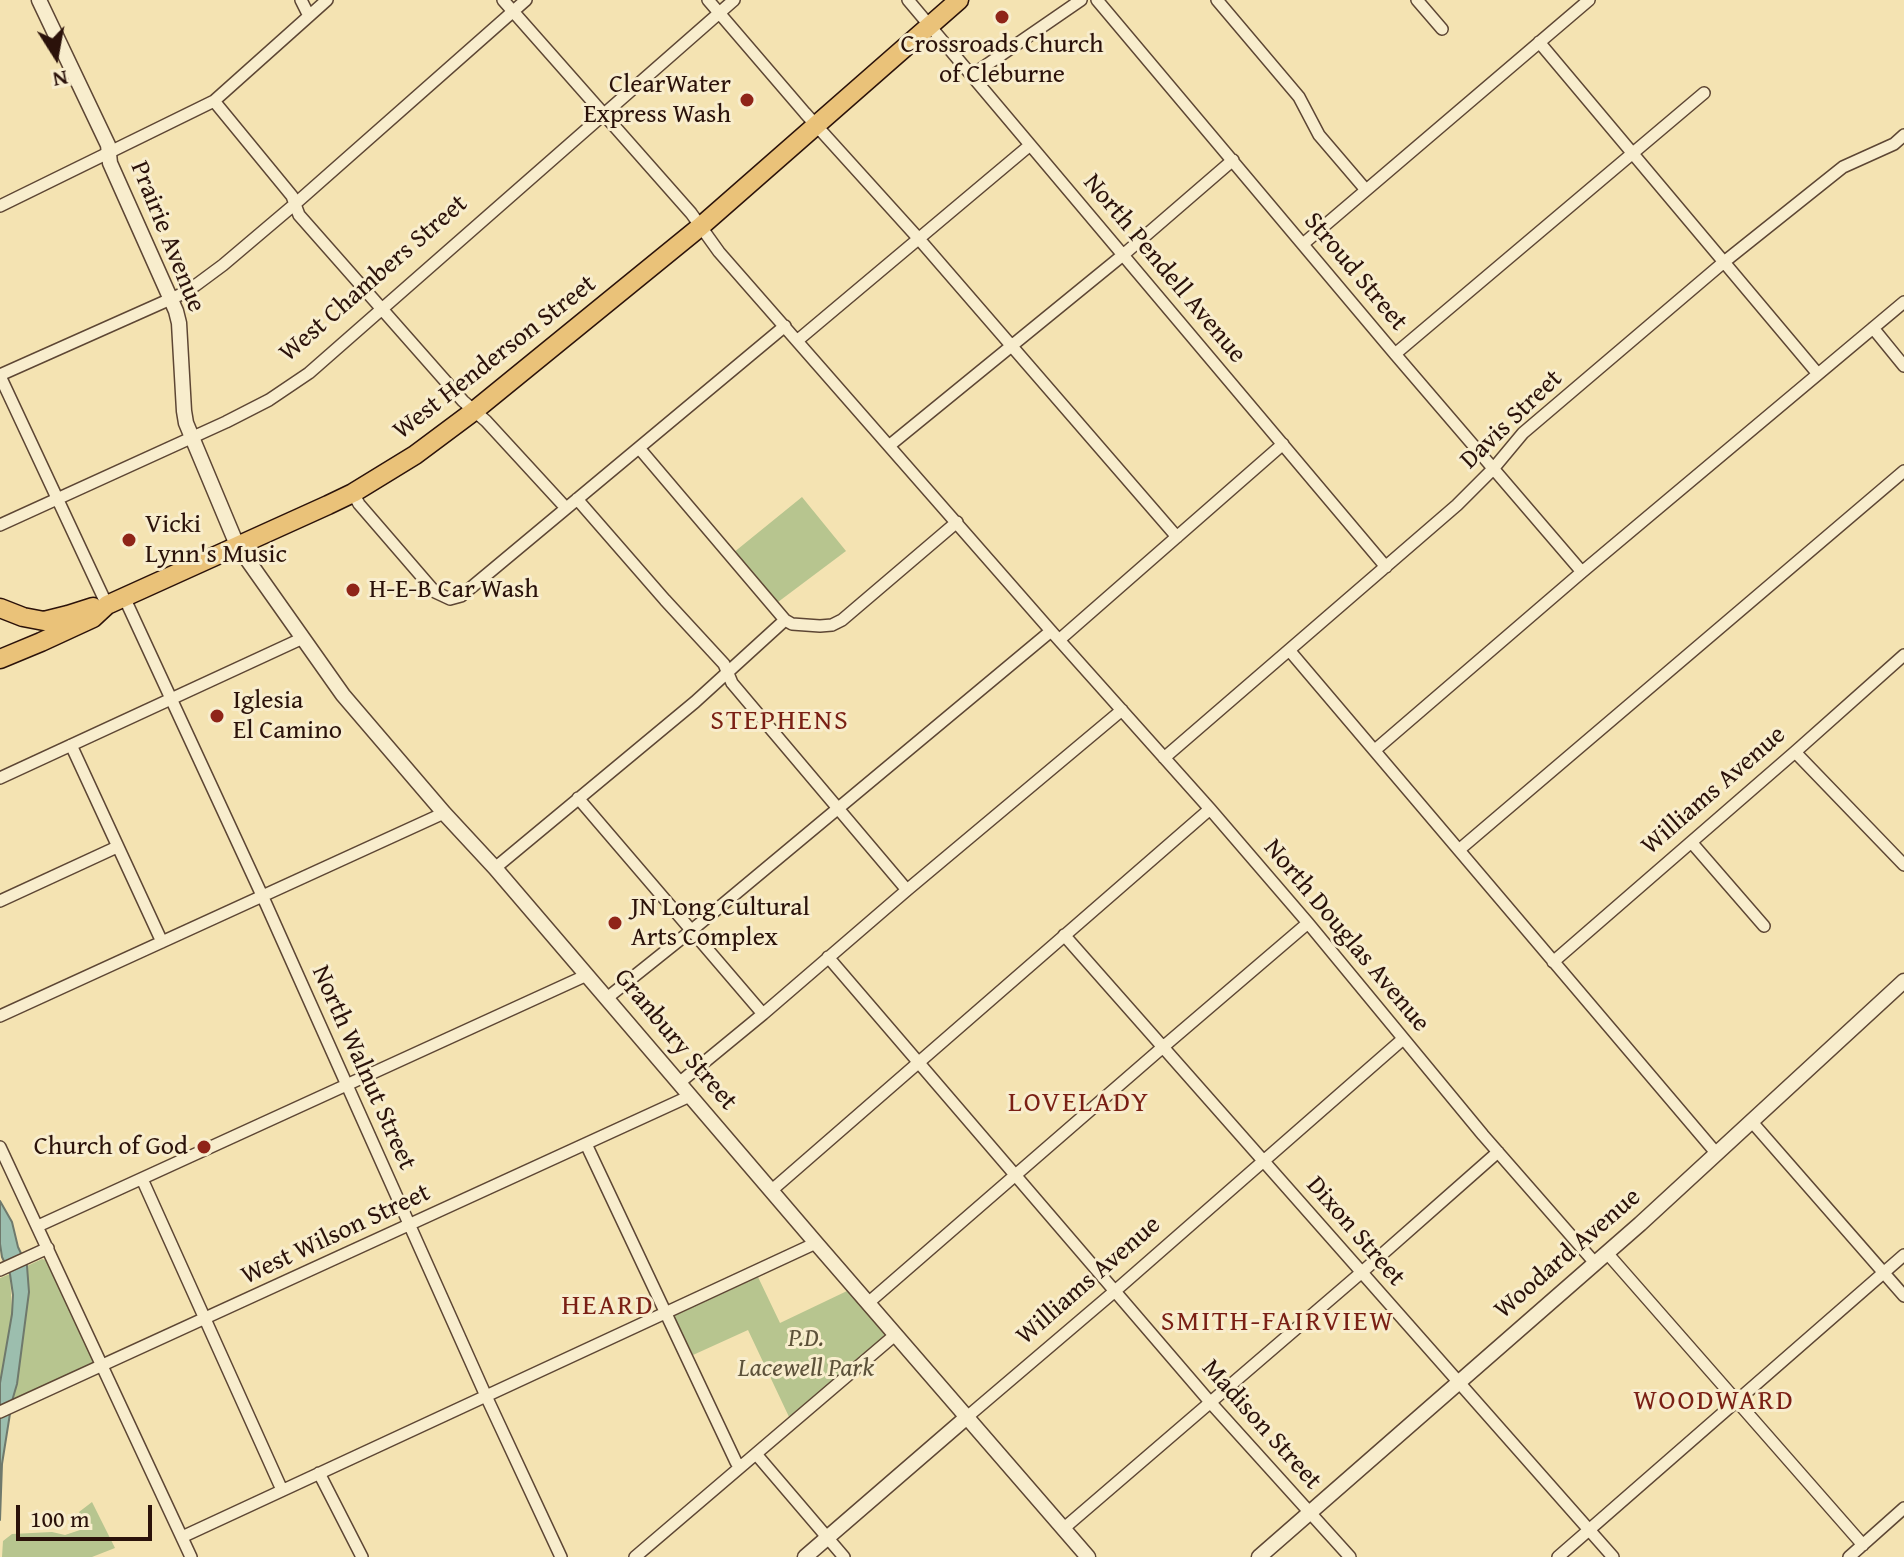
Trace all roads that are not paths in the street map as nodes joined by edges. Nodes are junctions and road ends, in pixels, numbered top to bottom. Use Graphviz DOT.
graph roads {
  1 [pos="39,0"];
  2 [pos="301,0"];
  3 [pos="327,0"];
  4 [pos="503,0"];
  5 [pos="526,0"];
  6 [pos="708,0"];
  7 [pos="734,0"];
  8 [pos="908,0"];
  9 [pos="959,0"];
  10 [pos="1097,0"];
  11 [pos="1217,0"];
  12 [pos="1417,0"];
  13 [pos="1589,0"];
  14 [pos="1076,1"];
  15 [pos="513,12"];
  16 [pos="719,12"];
  17 [pos="309,16"];
  18 [pos="930,25"];
  19 [pos="1442,29"];
  20 [pos="1539,42"];
  21 [pos="972,75"];
  22 [pos="1704,93"];
  23 [pos="214,101"];
  24 [pos="603,115"];
  25 [pos="816,125"];
  26 [pos="1904,135"];
  27 [pos="1029,146"];
  28 [pos="1632,153"];
  29 [pos="109,154"];
  30 [pos="1233,160"];
  31 [pos="1366,190"];
  32 [pos="295,204"];
  33 [pos="0,206"];
  34 [pos="700,227"];
  35 [pos="919,239"];
  36 [pos="1303,244"];
  37 [pos="1123,255"];
  38 [pos="1724,262"];
  39 [pos="171,298"];
  40 [pos="1904,302"];
  41 [pos="382,310"];
  42 [pos="785,326"];
  43 [pos="1873,328"];
  44 [pos="798,340"];
  45 [pos="1012,346"];
  46 [pos="1395,354"];
  47 [pos="1904,366"];
  48 [pos="1818,374"];
  49 [pos="0,376"];
  50 [pos="474,411"];
  51 [pos="192,437"];
  52 [pos="1283,444"];
  53 [pos="890,445"];
  54 [pos="639,448"];
  55 [pos="1493,469"];
  56 [pos="1904,471"];
  57 [pos="353,493"];
  58 [pos="58,498"];
  59 [pos="577,499"];
  60 [pos="566,508"];
  61 [pos="957,522"];
  62 [pos="0,525"];
  63 [pos="1177,537"];
  64 [pos="237,545"];
  65 [pos="1386,567"];
  66 [pos="1582,572"];
  67 [pos="116,601"];
  68 [pos="0,608"];
  69 [pos="785,620"];
  70 [pos="1055,635"];
  71 [pos="303,638"];
  72 [pos="1289,650"];
  73 [pos="1903,658"];
  74 [pos="0,659"];
  75 [pos="727,673"];
  76 [pos="171,699"];
  77 [pos="1122,710"];
  78 [pos="71,745"];
  79 [pos="1375,750"];
  80 [pos="1795,752"];
  81 [pos="1164,758"];
  82 [pos="0,778"];
  83 [pos="578,798"];
  84 [pos="838,807"];
  85 [pos="1210,809"];
  86 [pos="444,813"];
  87 [pos="1692,843"];
  88 [pos="117,847"];
  89 [pos="1460,849"];
  90 [pos="1904,865"];
  91 [pos="495,868"];
  92 [pos="907,890"];
  93 [pos="262,896"];
  94 [pos="0,901"];
  95 [pos="1308,923"];
  96 [pos="1764,926"];
  97 [pos="692,930"];
  98 [pos="1064,935"];
  99 [pos="162,942"];
  100 [pos="828,957"];
  101 [pos="1553,962"];
  102 [pos="587,975"];
  103 [pos="1901,990"];
  104 [pos="607,998"];
  105 [pos="763,1014"];
  106 [pos="0,1016"];
  107 [pos="1403,1039"];
  108 [pos="1163,1047"];
  109 [pos="918,1063"];
  110 [pos="679,1083"];
  111 [pos="348,1085"];
  112 [pos="690,1096"];
  113 [pos="1752,1122"];
  114 [pos="586,1144"];
  115 [pos="0,1147"];
  116 [pos="1498,1152"];
  117 [pos="1717,1154"];
  118 [pos="1263,1161"];
  119 [pos="1015,1175"];
  120 [pos="142,1179"];
  121 [pos="772,1190"];
  122 [pos="38,1226"];
  123 [pos="410,1226"];
  124 [pos="816,1243"];
  125 [pos="48,1248"];
  126 [pos="1607,1253"];
  127 [pos="1904,1255"];
  128 [pos="1595,1263"];
  129 [pos="4,1268"];
  130 [pos="1362,1272"];
  131 [pos="1884,1272"];
  132 [pos="1115,1291"];
  133 [pos="1904,1296"];
  134 [pos="868,1303"];
  135 [pos="665,1314"];
  136 [pos="205,1320"];
  137 [pos="895,1335"];
  138 [pos="103,1366"];
  139 [pos="1458,1383"];
  140 [pos="486,1396"];
  141 [pos="1737,1401"];
  142 [pos="1210,1402"];
  143 [pos="6,1410"];
  144 [pos="967,1417"];
  145 [pos="756,1454"];
  146 [pos="740,1467"];
  147 [pos="319,1473"];
  148 [pos="282,1490"];
  149 [pos="1904,1508"];
  150 [pos="1311,1512"];
  151 [pos="1063,1529"];
  152 [pos="1589,1530"];
  153 [pos="182,1537"];
  154 [pos="827,1538"];
  155 [pos="1856,1553"];
  156 [pos="191,1557"];
  157 [pos="362,1557"];
  158 [pos="561,1557"];
  159 [pos="635,1557"];
  160 [pos="805,1557"];
  161 [pos="844,1557"];
  162 [pos="1088,1557"];
  163 [pos="1259,1557"];
  164 [pos="1350,1557"];
  165 [pos="1558,1557"];
  166 [pos="1613,1557"];
  1 -- 29 [label="street, Prairie Avenue"];
  2 -- 17 [label="street"];
  3 -- 17 [label="street"];
  4 -- 15 [label="street, North Douglas Avenue"];
  5 -- 15 [label="street"];
  6 -- 16 [label="street"];
  7 -- 16 [label="street, West Chambers Street"];
  8 -- 18 [label="street, North Pendell Avenue"];
  9 -- 18 [label="main road, West Henderson Street"];
  10 -- 30 [label="street, Stroud Street"];
  11 -- 31 [label="street"];
  12 -- 19 [label="street"];
  13 -- 20 [label="street"];
  14 -- 21 [label="street"];
  15 -- 24 [label="street, North Douglas Avenue"];
  15 -- 32 [label="street"];
  16 -- 24 [label="street, West Chambers Street"];
  16 -- 25 [label="street"];
  17 -- 23 [label="street"];
  18 -- 21 [label="street, North Pendell Avenue"];
  18 -- 25 [label="main road, West Henderson Street"];
  20 -- 28 [label="street"];
  20 -- 31 [label="street"];
  21 -- 27 [label="street, North Pendell Avenue"];
  22 -- 28 [label="street"];
  23 -- 29 [label="street"];
  23 -- 32 [label="street"];
  24 -- 34 [label="street, North Douglas Avenue"];
  24 -- 41 [label="street, West Chambers Street"];
  25 -- 34 [label="main road, West Henderson Street"];
  25 -- 35 [label="street"];
  26 -- 38 [label="street, Davis Street"];
  27 -- 35 [label="street"];
  27 -- 37 [label="street, North Pendell Avenue"];
  28 -- 38 [label="street"];
  28 -- 46 [label="street"];
  29 -- 33 [label="street"];
  29 -- 39 [label="street, Prairie Avenue"];
  30 -- 36 [label="street, Stroud Street"];
  30 -- 37 [label="street"];
  31 -- 36 [label="street"];
  32 -- 39 [label="street"];
  32 -- 41 [label="street"];
  34 -- 42 [label="street, North Douglas Avenue"];
  34 -- 50 [label="main road, West Henderson Street"];
  35 -- 44 [label="street"];
  35 -- 45 [label="street"];
  36 -- 46 [label="street, Stroud Street"];
  37 -- 45 [label="street"];
  37 -- 52 [label="street, North Pendell Avenue"];
  38 -- 48 [label="street"];
  38 -- 55 [label="street, Davis Street"];
  39 -- 49 [label="street"];
  39 -- 51 [label="street, Prairie Avenue"];
  40 -- 43 [label="street"];
  41 -- 50 [label="street"];
  41 -- 51 [label="street, West Chambers Street"];
  42 -- 44 [label="street, North Douglas Avenue"];
  42 -- 54 [label="street"];
  43 -- 47 [label="street"];
  43 -- 48 [label="street"];
  44 -- 53 [label="street, North Douglas Avenue"];
  45 -- 53 [label="street"];
  45 -- 63 [label="street"];
  46 -- 55 [label="street, Stroud Street"];
  48 -- 66 [label="street"];
  49 -- 58 [label="street, North Walnut Street"];
  50 -- 57 [label="main road, West Henderson Street"];
  50 -- 60 [label="street"];
  51 -- 58 [label="street, West Chambers Street"];
  51 -- 64 [label="street, Prairie Avenue"];
  52 -- 63 [label="street"];
  52 -- 65 [label="street, North Pendell Avenue"];
  53 -- 61 [label="street, North Douglas Avenue"];
  54 -- 59 [label="street"];
  54 -- 69 [label="street"];
  55 -- 65 [label="street, Davis Street"];
  55 -- 66 [label="street, Stroud Street"];
  56 -- 89 [label="street"];
  57 -- 60 [label="street"];
  57 -- 64 [label="main road, West Henderson Street"];
  58 -- 62 [label="street, West Chambers Street"];
  58 -- 67 [label="street, North Walnut Street"];
  59 -- 60 [label="street"];
  59 -- 75 [label="street"];
  61 -- 69 [label="street"];
  61 -- 70 [label="street, North Douglas Avenue"];
  63 -- 70 [label="street"];
  64 -- 67 [label="main road, West Henderson Street"];
  64 -- 71 [label="street, Granbury Street"];
  65 -- 72 [label="street, Davis Street"];
  66 -- 79 [label="street"];
  67 -- 68 [label="main road"];
  67 -- 74 [label="main road, West Henderson Street"];
  67 -- 76 [label="street, North Walnut Street"];
  69 -- 75 [label="street"];
  70 -- 77 [label="street, North Douglas Avenue"];
  70 -- 84 [label="street"];
  71 -- 76 [label="street"];
  71 -- 86 [label="street, Granbury Street"];
  72 -- 79 [label="street"];
  72 -- 81 [label="street, Davis Street"];
  73 -- 80 [label="street, Williams Avenue"];
  75 -- 83 [label="street"];
  75 -- 84 [label="street"];
  76 -- 78 [label="street"];
  76 -- 93 [label="street, North Walnut Street"];
  77 -- 81 [label="street, North Douglas Avenue"];
  77 -- 92 [label="street"];
  78 -- 82 [label="street"];
  78 -- 88 [label="street"];
  79 -- 89 [label="street"];
  80 -- 87 [label="street, Williams Avenue"];
  80 -- 90 [label="street"];
  81 -- 85 [label="street, North Douglas Avenue"];
  83 -- 91 [label="street"];
  83 -- 97 [label="street"];
  84 -- 92 [label="street"];
  84 -- 97 [label="street"];
  85 -- 95 [label="street, North Douglas Avenue"];
  85 -- 98 [label="street"];
  86 -- 91 [label="street, Granbury Street"];
  86 -- 93 [label="street"];
  87 -- 96 [label="street"];
  87 -- 101 [label="street, Williams Avenue"];
  88 -- 94 [label="street"];
  88 -- 99 [label="street"];
  89 -- 101 [label="street"];
  91 -- 102 [label="street, Granbury Street"];
  92 -- 100 [label="street"];
  93 -- 99 [label="street"];
  93 -- 111 [label="street, North Walnut Street"];
  95 -- 107 [label="street, North Douglas Avenue"];
  95 -- 108 [label="street"];
  97 -- 104 [label="street"];
  97 -- 105 [label="street"];
  98 -- 108 [label="street, Dixon Street"];
  98 -- 109 [label="street"];
  99 -- 106 [label="street"];
  100 -- 105 [label="street"];
  100 -- 109 [label="street, Madison Street"];
  101 -- 117 [label="street"];
  102 -- 104 [label="street, Granbury Street"];
  102 -- 111 [label="street"];
  103 -- 113 [label="street, Woodard Avenue"];
  104 -- 110 [label="street, Granbury Street"];
  105 -- 110 [label="street"];
  107 -- 116 [label="street, North Douglas Avenue"];
  107 -- 118 [label="street, Williams Avenue"];
  108 -- 118 [label="street, Dixon Street"];
  108 -- 119 [label="street"];
  109 -- 119 [label="street, Madison Street"];
  109 -- 121 [label="street"];
  110 -- 112 [label="street, Granbury Street"];
  111 -- 120 [label="street"];
  111 -- 123 [label="street, North Walnut Street"];
  112 -- 114 [label="street, West Wilson Street"];
  112 -- 121 [label="street, Granbury Street"];
  113 -- 117 [label="street, Woodard Avenue"];
  113 -- 131 [label="street"];
  114 -- 123 [label="street, West Wilson Street"];
  114 -- 135 [label="street"];
  115 -- 122 [label="street"];
  116 -- 128 [label="street, North Douglas Avenue"];
  116 -- 130 [label="street"];
  117 -- 126 [label="street, Woodard Avenue"];
  118 -- 130 [label="street, Dixon Street"];
  118 -- 132 [label="street, Williams Avenue"];
  119 -- 132 [label="street, Madison Street"];
  119 -- 134 [label="street"];
  120 -- 122 [label="street"];
  120 -- 136 [label="street"];
  121 -- 124 [label="street, Granbury Street"];
  122 -- 125 [label="street"];
  123 -- 136 [label="street, West Wilson Street"];
  123 -- 140 [label="street, North Walnut Street"];
  124 -- 134 [label="street, Granbury Street"];
  124 -- 135 [label="street"];
  125 -- 129 [label="street"];
  125 -- 138 [label="street"];
  126 -- 128 [label="street, Woodard Avenue"];
  126 -- 141 [label="street"];
  127 -- 131 [label="street"];
  128 -- 139 [label="street, Woodard Avenue"];
  130 -- 139 [label="street, Dixon Street"];
  130 -- 142 [label="street"];
  131 -- 133 [label="street"];
  131 -- 141 [label="street"];
  132 -- 142 [label="street, Madison Street"];
  132 -- 144 [label="street, Williams Avenue"];
  134 -- 137 [label="street, Granbury Street"];
  135 -- 140 [label="street"];
  135 -- 146 [label="street"];
  136 -- 138 [label="street, West Wilson Street"];
  136 -- 148 [label="street"];
  137 -- 144 [label="street, Granbury Street"];
  137 -- 145 [label="street"];
  138 -- 143 [label="street, West Wilson Street"];
  138 -- 153 [label="street"];
  139 -- 150 [label="street, Woodard Avenue"];
  139 -- 152 [label="street, Dixon Street"];
  140 -- 147 [label="street"];
  140 -- 158 [label="street, North Walnut Street"];
  141 -- 152 [label="street"];
  141 -- 155 [label="street"];
  142 -- 150 [label="street, Madison Street"];
  142 -- 151 [label="street"];
  144 -- 151 [label="street, Granbury Street"];
  144 -- 154 [label="street, Williams Avenue"];
  145 -- 146 [label="street"];
  145 -- 154 [label="street"];
  146 -- 159 [label="street"];
  147 -- 148 [label="street"];
  147 -- 157 [label="street"];
  148 -- 153 [label="street"];
  149 -- 155 [label="street"];
  150 -- 163 [label="street, Woodard Avenue"];
  150 -- 164 [label="street, Madison Street"];
  151 -- 162 [label="street, Granbury Street"];
  152 -- 165 [label="street"];
  152 -- 166 [label="street, Dixon Street"];
  153 -- 156 [label="street"];
  154 -- 160 [label="street, Williams Avenue"];
  154 -- 161 [label="street"];
}
